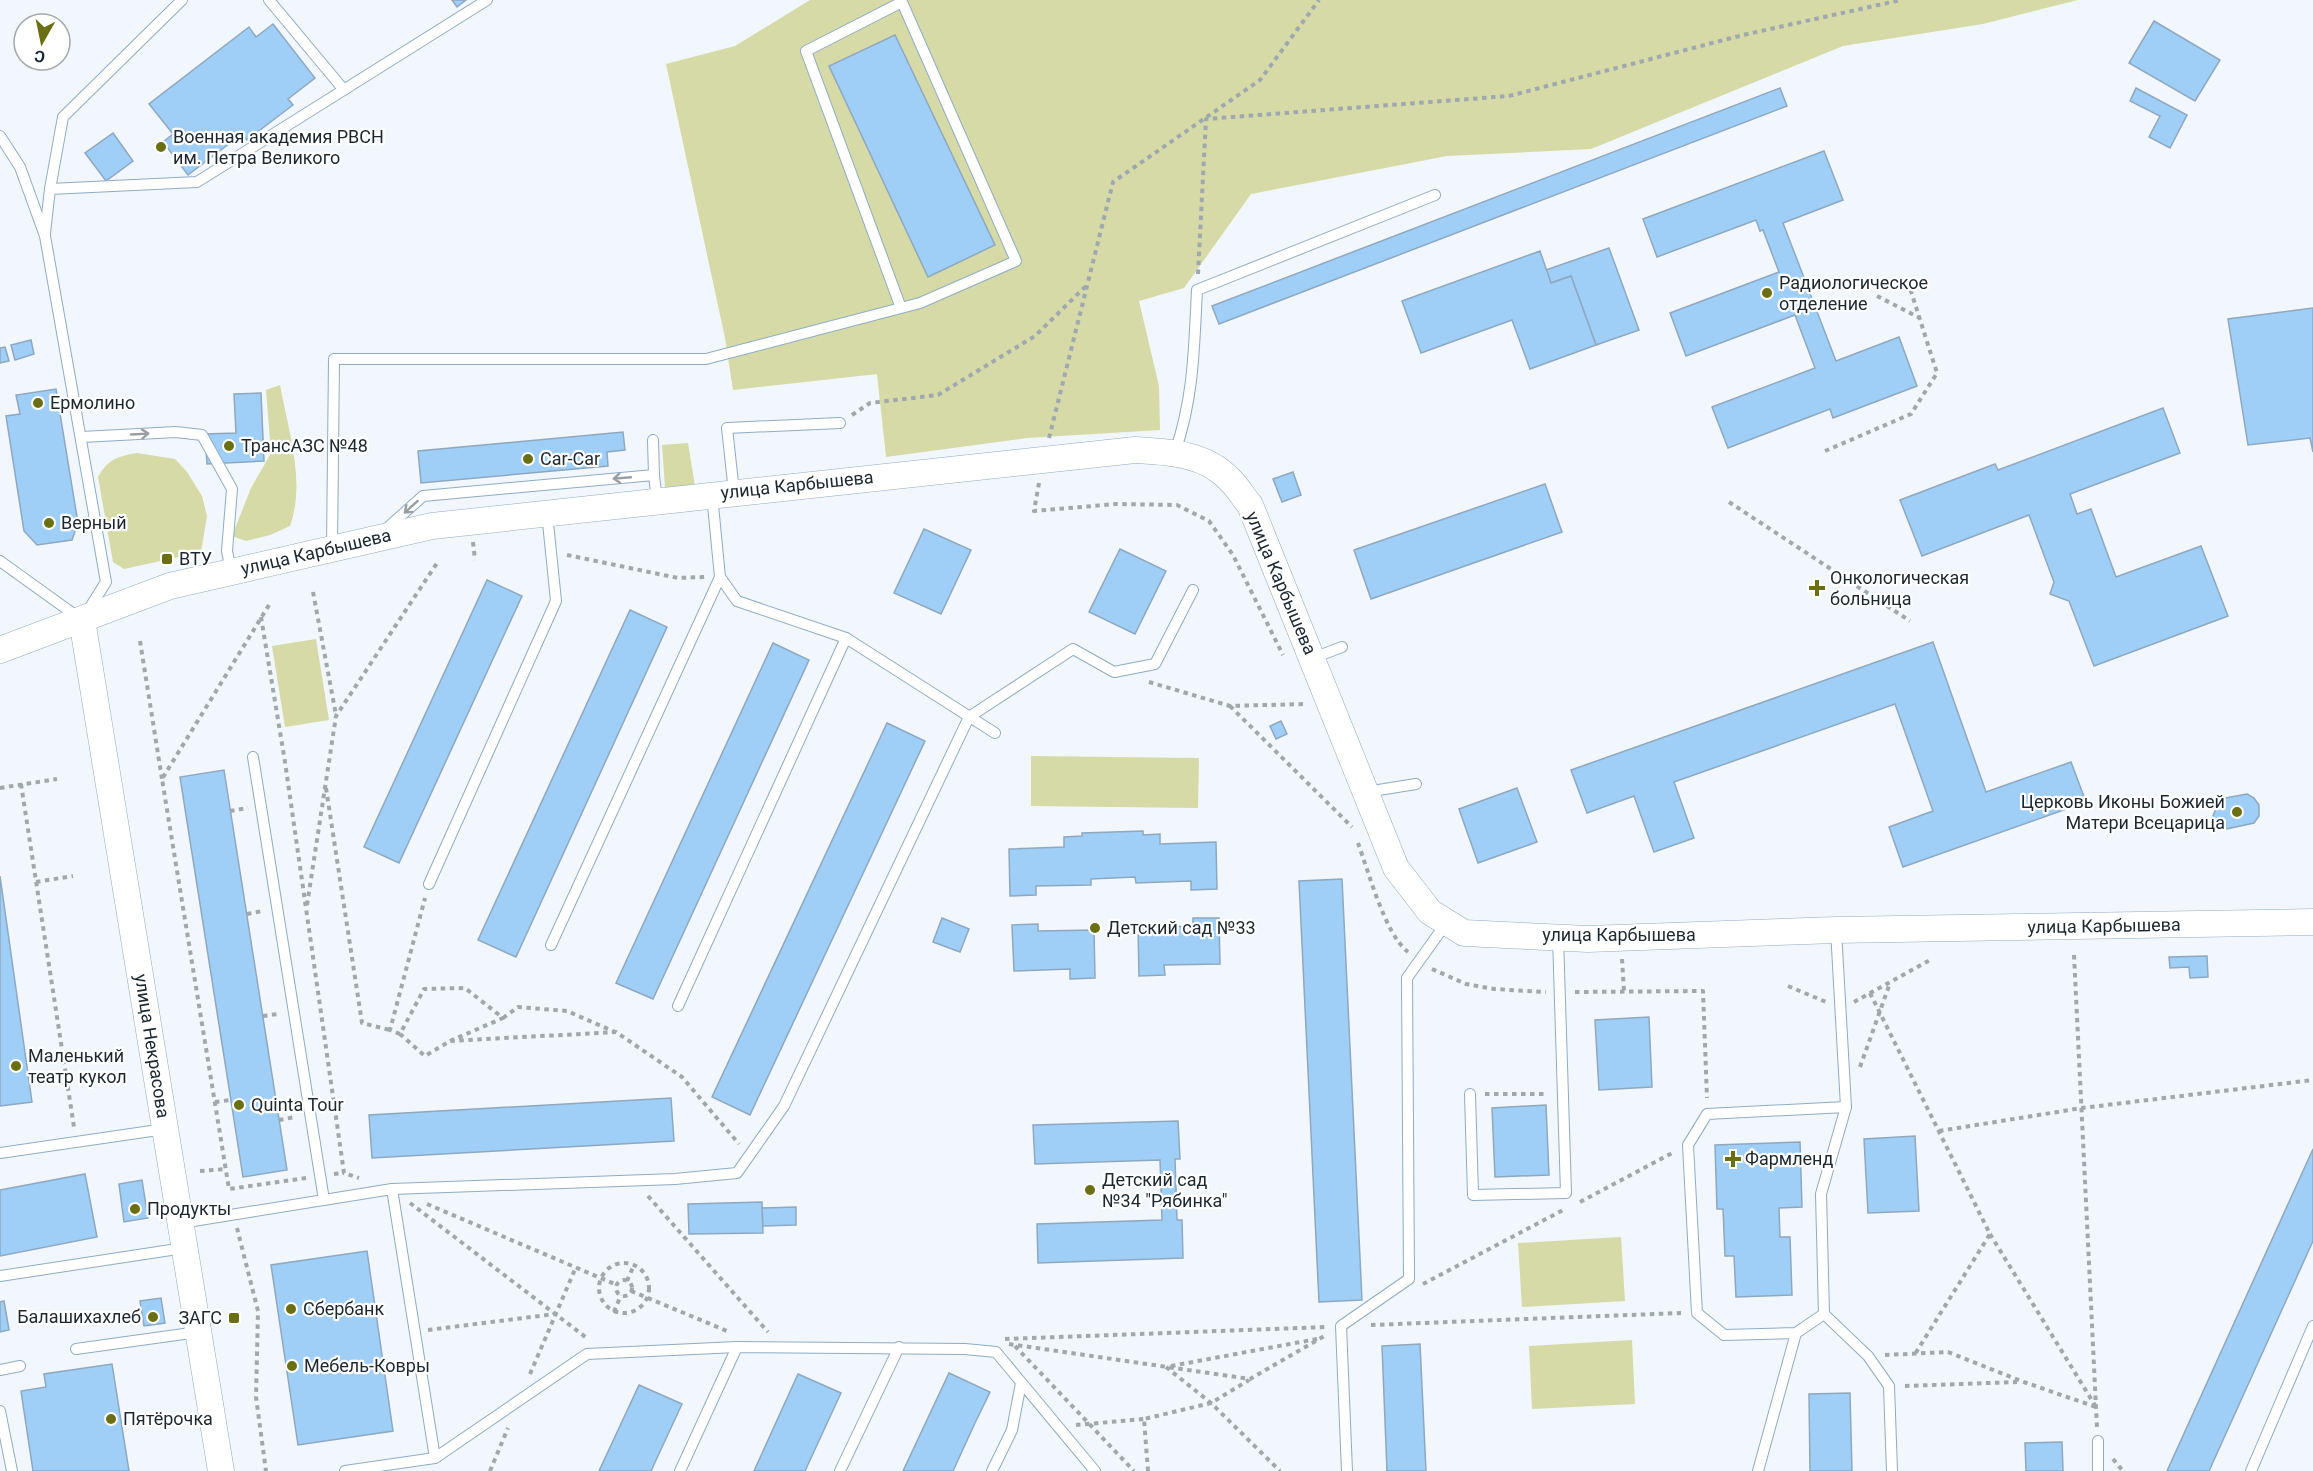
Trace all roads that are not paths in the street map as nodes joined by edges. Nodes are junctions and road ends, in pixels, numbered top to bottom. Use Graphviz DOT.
graph roads {
  1 [pos="183,0"];
  2 [pos="268,0"];
  3 [pos="487,0"];
  4 [pos="344,90"];
  5 [pos="0,136"];
  6 [pos="50,189"];
  7 [pos="1435,195"];
  8 [pos="45,237"];
  9 [pos="901,308"];
  10 [pos="840,423"];
  11 [pos="82,437"];
  12 [pos="653,440"];
  13 [pos="1175,452"];
  14 [pos="654,475"];
  15 [pos="723,493"];
  16 [pos="657,501"];
  17 [pos="547,513"];
  18 [pos="376,538"];
  19 [pos="333,548"];
  20 [pos="0,561"];
  21 [pos="231,571"];
  22 [pos="720,577"];
  23 [pos="1192,590"];
  24 [pos="82,620"];
  25 [pos="846,638"];
  26 [pos="1342,647"];
  27 [pos="0,650"];
  28 [pos="1312,658"];
  29 [pos="969,717"];
  30 [pos="995,733"];
  31 [pos="253,757"];
  32 [pos="1416,784"];
  33 [pos="1366,792"];
  34 [pos="429,884"];
  35 [pos="1447,922"];
  36 [pos="2313,922"];
  37 [pos="1836,930"];
  38 [pos="1558,937"];
  39 [pos="551,945"];
  40 [pos="678,1006"];
  41 [pos="1470,1094"];
  42 [pos="1846,1107"];
  43 [pos="165,1129"];
  44 [pos="0,1153"];
  45 [pos="392,1189"];
  46 [pos="324,1200"];
  47 [pos="182,1235"];
  48 [pos="0,1276"];
  49 [pos="1824,1314"];
  50 [pos="2313,1326"];
  51 [pos="198,1332"];
  52 [pos="1796,1333"];
  53 [pos="737,1347"];
  54 [pos="899,1347"];
  55 [pos="76,1349"];
  56 [pos="20,1366"];
  57 [pos="0,1370"];
  58 [pos="1021,1383"];
  59 [pos="0,1411"];
  60 [pos="2098,1441"];
  61 [pos="435,1458"];
  62 [pos="370,1469"];
  63 [pos="12,1471"];
  64 [pos="221,1471"];
  65 [pos="345,1471"];
  66 [pos="680,1471"];
  67 [pos="840,1471"];
  68 [pos="992,1471"];
  69 [pos="1095,1471"];
  70 [pos="1347,1471"];
  71 [pos="1758,1471"];
  72 [pos="1892,1471"];
  73 [pos="2098,1471"];
  74 [pos="2252,1471"];
  1 -- 6 [label="lane"];
  2 -- 4 [label="lane"];
  3 -- 4 [label="lane"];
  4 -- 6 [label="lane"];
  5 -- 8 [label="lane"];
  6 -- 8 [label="lane"];
  7 -- 13 [label="lane"];
  8 -- 11 [label="lane"];
  9 -- 9 [label="lane"];
  9 -- 19 [label="lane"];
  10 -- 15 [label="lane"];
  11 -- 21 [label="lane, one-way"];
  11 -- 24 [label="lane"];
  12 -- 14 [label="lane"];
  13 -- 15 [label="street, улица Карбышева"];
  13 -- 28 [label="street, улица Карбышева"];
  14 -- 16 [label="lane"];
  14 -- 18 [label="lane, one-way"];
  15 -- 16 [label="street, улица Карбышева"];
  15 -- 22 [label="lane"];
  16 -- 17 [label="street, улица Карбышева"];
  17 -- 18 [label="street, улица Карбышева"];
  17 -- 34 [label="lane"];
  18 -- 19 [label="street, улица Карбышева"];
  19 -- 21 [label="street, улица Карбышева"];
  20 -- 24 [label="lane"];
  21 -- 24 [label="street, улица Карбышева"];
  22 -- 25 [label="lane"];
  22 -- 39 [label="lane"];
  23 -- 29 [label="lane"];
  24 -- 27 [label="street, улица Карбышева"];
  24 -- 43 [label="street, улица Некрасова"];
  25 -- 29 [label="lane"];
  25 -- 40 [label="lane"];
  26 -- 28 [label="lane"];
  28 -- 33 [label="street, улица Карбышева"];
  29 -- 30 [label="lane"];
  29 -- 45 [label="lane"];
  31 -- 46 [label="lane"];
  32 -- 33 [label="lane"];
  33 -- 35 [label="street, улица Карбышева"];
  35 -- 38 [label="street, улица Карбышева"];
  35 -- 70 [label="lane"];
  36 -- 37 [label="street, улица Карбышева"];
  37 -- 38 [label="street, улица Карбышева"];
  37 -- 42 [label="lane"];
  38 -- 41 [label="lane"];
  42 -- 49 [label="lane"];
  42 -- 52 [label="lane"];
  43 -- 44 [label="lane"];
  43 -- 47 [label="street, улица Некрасова"];
  45 -- 46 [label="lane"];
  45 -- 61 [label="lane"];
  46 -- 47 [label="lane"];
  47 -- 48 [label="lane"];
  47 -- 51 [label="street, улица Некрасова"];
  49 -- 52 [label="lane"];
  49 -- 72 [label="lane"];
  50 -- 74 [label="lane"];
  51 -- 55 [label="lane"];
  51 -- 64 [label="street, улица Некрасова"];
  52 -- 71 [label="lane"];
  53 -- 54 [label="lane"];
  53 -- 61 [label="lane"];
  53 -- 66 [label="lane"];
  54 -- 58 [label="lane"];
  54 -- 67 [label="lane"];
  56 -- 57 [label="lane"];
  58 -- 68 [label="lane"];
  58 -- 69 [label="lane"];
  59 -- 63 [label="lane"];
  60 -- 73 [label="lane"];
  61 -- 62 [label="lane"];
  62 -- 65 [label="lane"];
}
